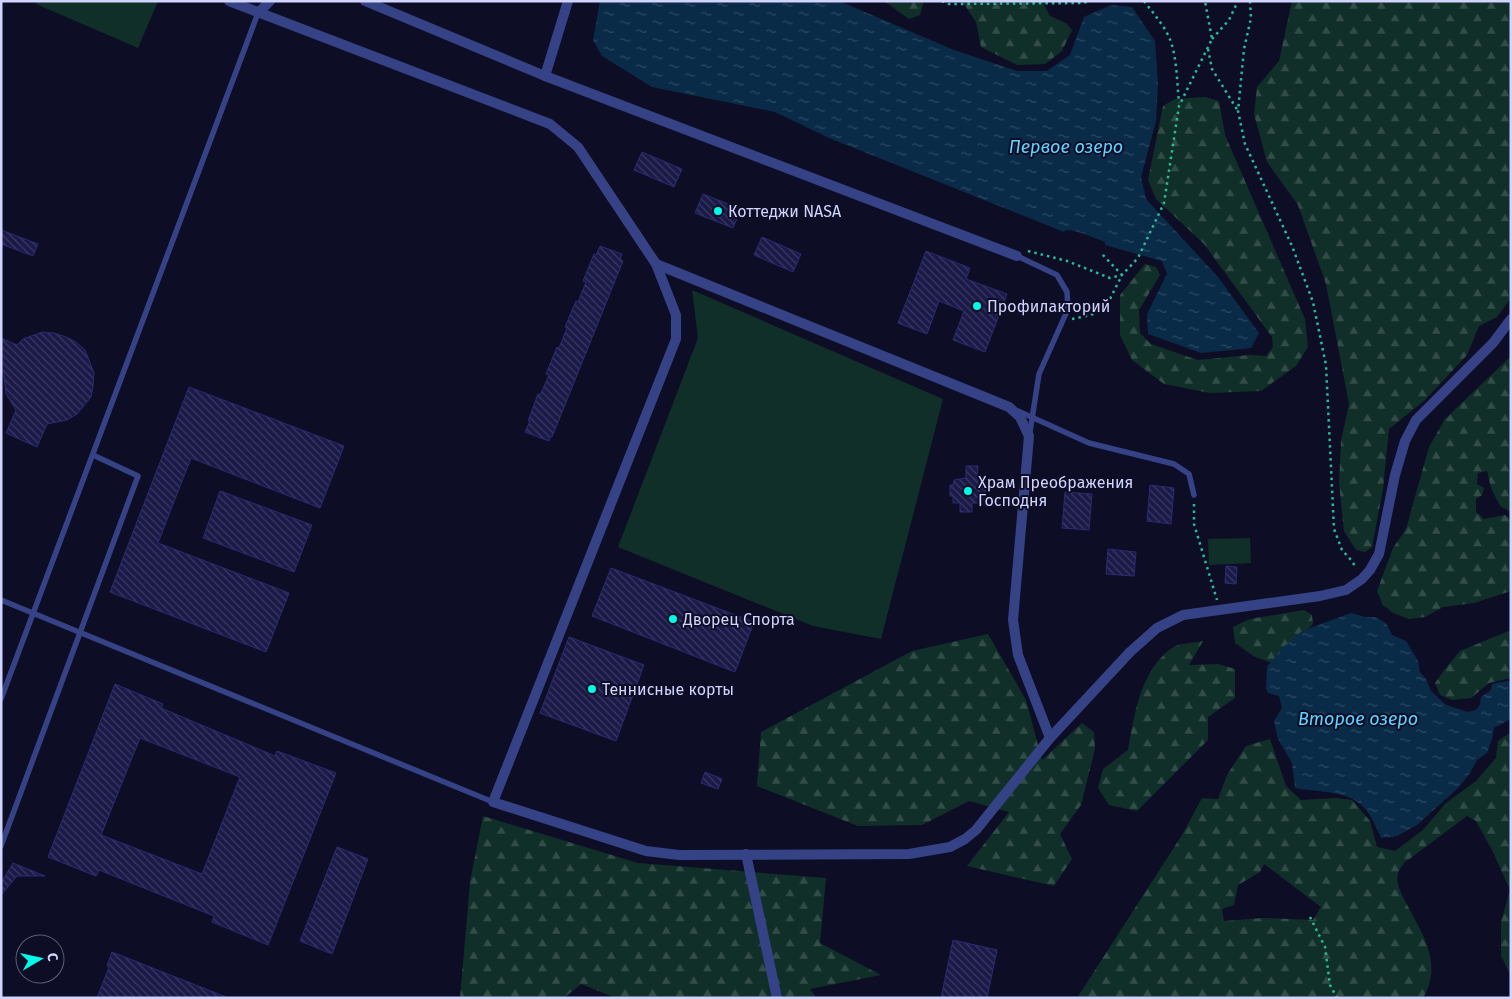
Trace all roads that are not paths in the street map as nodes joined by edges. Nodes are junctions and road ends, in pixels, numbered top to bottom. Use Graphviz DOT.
graph roads {
  1 [pos="229,1"];
  2 [pos="270,1"];
  3 [pos="365,1"];
  4 [pos="568,1"];
  5 [pos="258,13"];
  6 [pos="545,76"];
  7 [pos="1018,256"];
  8 [pos="656,264"];
  9 [pos="1511,319"];
  10 [pos="1009,407"];
  11 [pos="1031,417"];
  12 [pos="1029,436"];
  13 [pos="93,456"];
  14 [pos="1194,495"];
  15 [pos="1,600"];
  16 [pos="34,613"];
  17 [pos="81,632"];
  18 [pos="1,699"];
  19 [pos="1050,738"];
  20 [pos="493,802"];
  21 [pos="1,846"];
  22 [pos="746,854"];
  23 [pos="777,998"];
  1 -- 5 [label="street"];
  2 -- 5 [label="street"];
  3 -- 6 [label="street"];
  4 -- 6 [label="street"];
  5 -- 8 [label="street"];
  5 -- 13 [label="lane"];
  6 -- 7 [label="street"];
  7 -- 11 [label="lane"];
  8 -- 10 [label="street"];
  8 -- 20 [label="street"];
  9 -- 19 [label="street"];
  10 -- 11 [label="lane"];
  10 -- 12 [label="street"];
  11 -- 12 [label="lane"];
  11 -- 14 [label="lane"];
  12 -- 19 [label="street"];
  13 -- 16 [label="lane"];
  13 -- 17 [label="lane"];
  15 -- 16 [label="lane"];
  16 -- 17 [label="lane"];
  16 -- 18 [label="lane"];
  17 -- 20 [label="lane"];
  17 -- 21 [label="lane"];
  19 -- 22 [label="street"];
  20 -- 22 [label="street"];
  22 -- 23 [label="street"];
}
